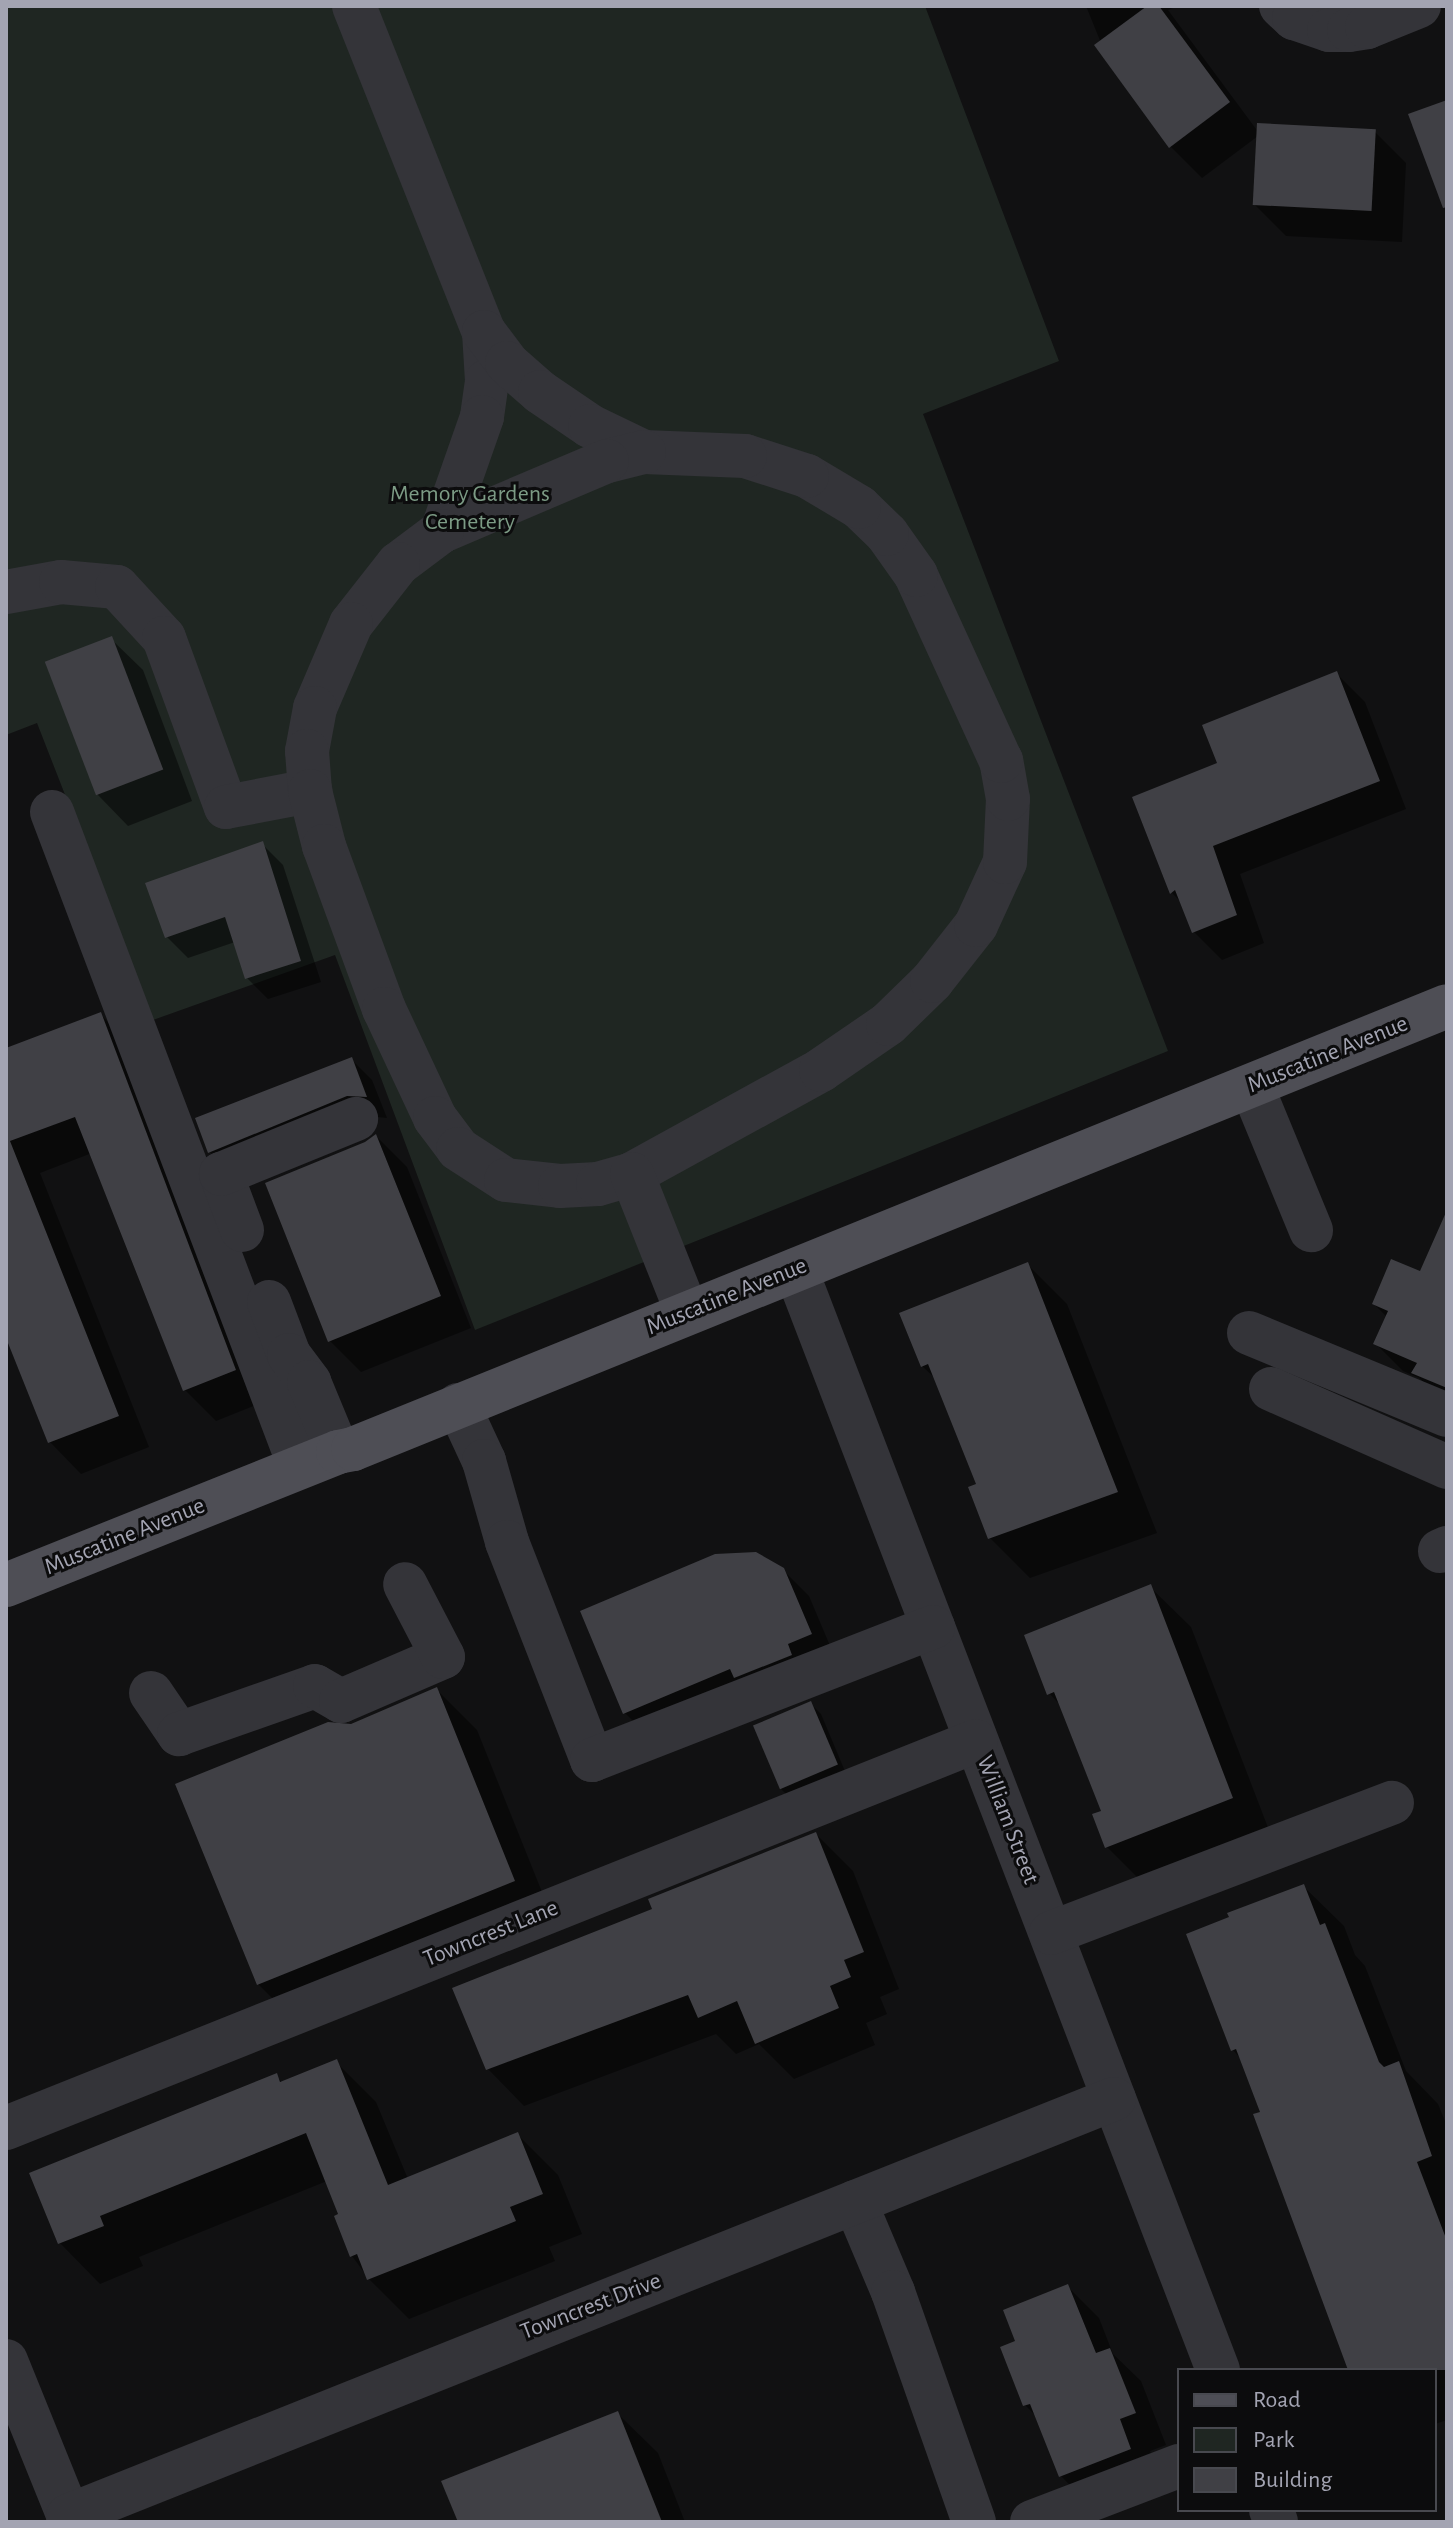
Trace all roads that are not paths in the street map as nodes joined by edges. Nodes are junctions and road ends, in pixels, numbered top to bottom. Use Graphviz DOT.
graph roads {
  1 [pos="354,6"];
  2 [pos="1281,6"];
  3 [pos="1419,6"];
  4 [pos="484,332"];
  5 [pos="644,452"];
  6 [pos="442,531"];
  7 [pos="6,592"];
  8 [pos="310,791"];
  9 [pos="52,812"];
  10 [pos="1447,1006"];
  11 [pos="1252,1087"];
  12 [pos="356,1119"];
  13 [pos="632,1174"];
  14 [pos="1311,1230"];
  15 [pos="796,1270"];
  16 [pos="687,1312"];
  17 [pos="1249,1333"];
  18 [pos="1271,1389"];
  19 [pos="458,1405"];
  20 [pos="1447,1415"];
  21 [pos="319,1460"];
  22 [pos="1447,1467"];
  23 [pos="405,1584"];
  24 [pos="6,1585"];
  25 [pos="933,1627"];
  26 [pos="151,1693"];
  27 [pos="976,1741"];
  28 [pos="1392,1803"];
  29 [pos="1051,1933"];
  30 [pos="1114,2099"];
  31 [pos="6,2128"];
  32 [pos="855,2202"];
  33 [pos="6,2361"];
  34 [pos="1217,2368"];
  35 [pos="1177,2467"];
  36 [pos="69,2519"];
  37 [pos="974,2522"];
  38 [pos="1032,2522"];
  1 -- 4 [label="street"];
  2 -- 3 [label="street"];
  4 -- 5 [label="street"];
  4 -- 6 [label="street"];
  5 -- 6 [label="street"];
  5 -- 13 [label="street"];
  6 -- 8 [label="street"];
  7 -- 8 [label="street"];
  8 -- 13 [label="street"];
  9 -- 21 [label="street"];
  10 -- 11 [label="main road, Muscatine Avenue"];
  11 -- 14 [label="street"];
  11 -- 15 [label="main road, Muscatine Avenue"];
  12 -- 21 [label="street"];
  13 -- 16 [label="street"];
  15 -- 16 [label="main road, Muscatine Avenue"];
  15 -- 25 [label="street, William Street"];
  16 -- 19 [label="main road, Muscatine Avenue"];
  17 -- 20 [label="street"];
  18 -- 22 [label="street"];
  19 -- 21 [label="main road, Muscatine Avenue"];
  19 -- 25 [label="street"];
  21 -- 24 [label="main road, Muscatine Avenue"];
  23 -- 26 [label="street"];
  25 -- 27 [label="street, William Street"];
  27 -- 29 [label="street, William Street"];
  27 -- 31 [label="street, Towncrest Lane"];
  28 -- 29 [label="street"];
  29 -- 30 [label="street, William Street"];
  30 -- 32 [label="street, Towncrest Drive"];
  30 -- 34 [label="street, William Street"];
  32 -- 36 [label="street, Towncrest Drive"];
  32 -- 37 [label="street"];
  33 -- 36 [label="street"];
  35 -- 38 [label="street"];
}
